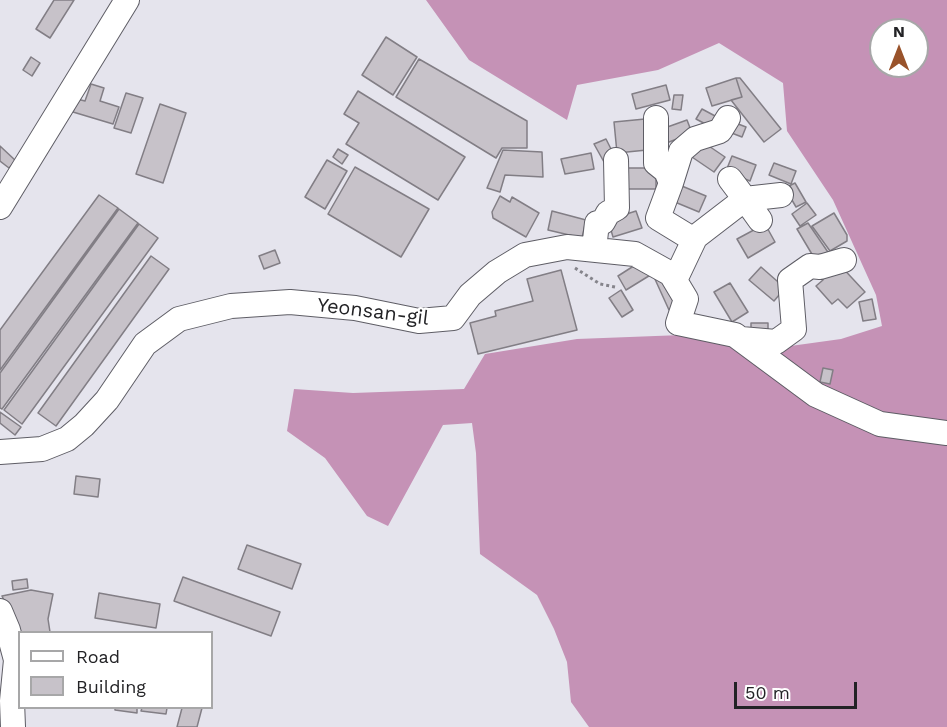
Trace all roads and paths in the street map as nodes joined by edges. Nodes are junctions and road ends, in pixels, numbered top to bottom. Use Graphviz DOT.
graph roads {
  1 [pos="127,0"];
  2 [pos="656,118"];
  3 [pos="728,118"];
  4 [pos="616,160"];
  5 [pos="730,179"];
  6 [pos="671,183"];
  7 [pos="781,195"];
  8 [pos="745,199"];
  9 [pos="0,207"];
  10 [pos="760,220"];
  11 [pos="693,239"];
  12 [pos="561,248"];
  13 [pos="594,249"];
  14 [pos="844,260"];
  15 [pos="675,279"];
  16 [pos="615,287"];
  17 [pos="741,339"];
  18 [pos="947,433"];
  19 [pos="0,452"];
  20 [pos="0,611"];
  21 [pos="13,727"];
  1 -- 9 [label="street"];
  2 -- 6 [label="street"];
  3 -- 6 [label="street"];
  4 -- 13 [label="street"];
  5 -- 8 [label="street"];
  6 -- 11 [label="street"];
  7 -- 8 [label="street"];
  8 -- 10 [label="street"];
  8 -- 11 [label="street"];
  11 -- 15 [label="street"];
  12 -- 13 [label="street, Yeonsan-gil"];
  12 -- 16 [label="path"];
  12 -- 19 [label="street, Yeonsan-gil"];
  13 -- 15 [label="street, Yeonsan-gil"];
  14 -- 17 [label="street"];
  15 -- 17 [label="street"];
  17 -- 18 [label="street"];
  20 -- 21 [label="street"];
}
